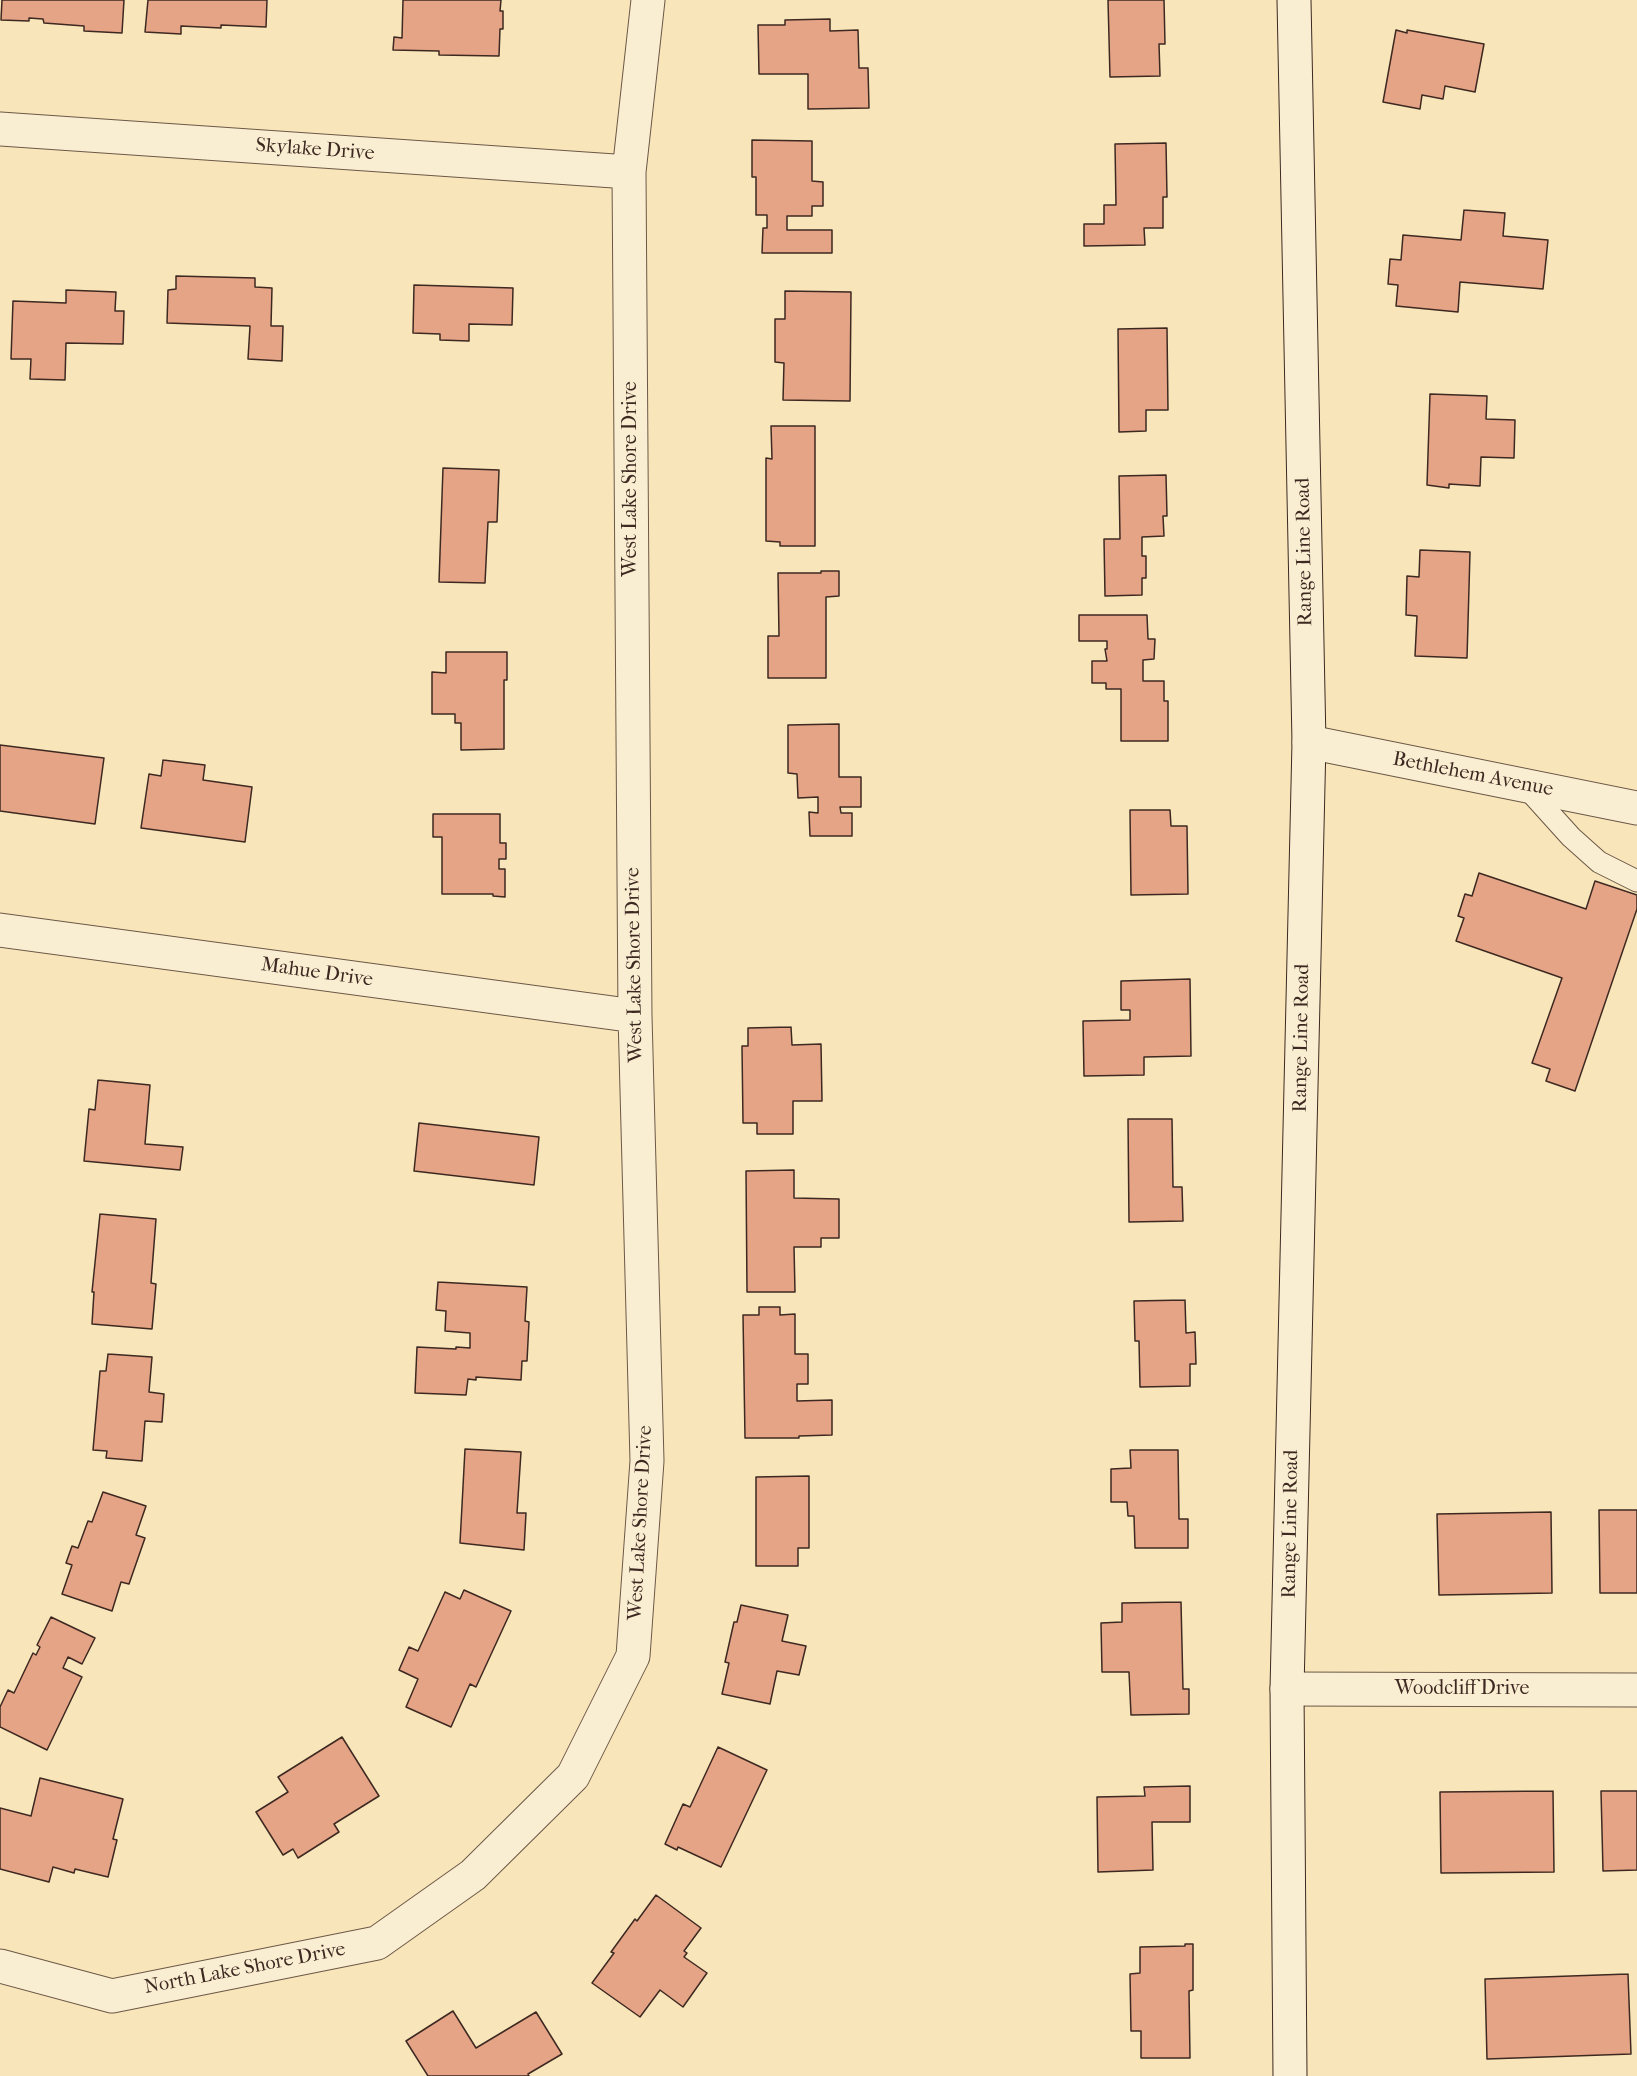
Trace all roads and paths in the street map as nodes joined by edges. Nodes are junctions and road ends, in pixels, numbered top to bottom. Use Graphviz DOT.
graph roads {
  1 [pos="648,0"];
  2 [pos="1294,0"];
  3 [pos="0,129"];
  4 [pos="629,172"];
  5 [pos="1309,742"];
  6 [pos="1525,786"];
  7 [pos="1637,808"];
  8 [pos="1637,881"];
  9 [pos="0,930"];
  10 [pos="635,1016"];
  11 [pos="1287,1689"];
  12 [pos="1637,1690"];
  13 [pos="473,1875"];
  14 [pos="0,1966"];
  15 [pos="1290,2076"];
  1 -- 4 [label="street, West Lake Shore Drive"];
  2 -- 5 [label="street, Range Line Road"];
  3 -- 4 [label="street, Skylake Drive"];
  4 -- 10 [label="street, West Lake Shore Drive"];
  5 -- 6 [label="street, Bethlehem Avenue"];
  5 -- 11 [label="street, Range Line Road"];
  6 -- 7 [label="street, Bethlehem Avenue"];
  6 -- 8 [label="lane"];
  9 -- 10 [label="street, Mahue Drive"];
  10 -- 13 [label="street, West Lake Shore Drive"];
  11 -- 12 [label="street, Woodcliff Drive"];
  11 -- 15 [label="street, Range Line Road"];
  13 -- 14 [label="street, North Lake Shore Drive"];
}
